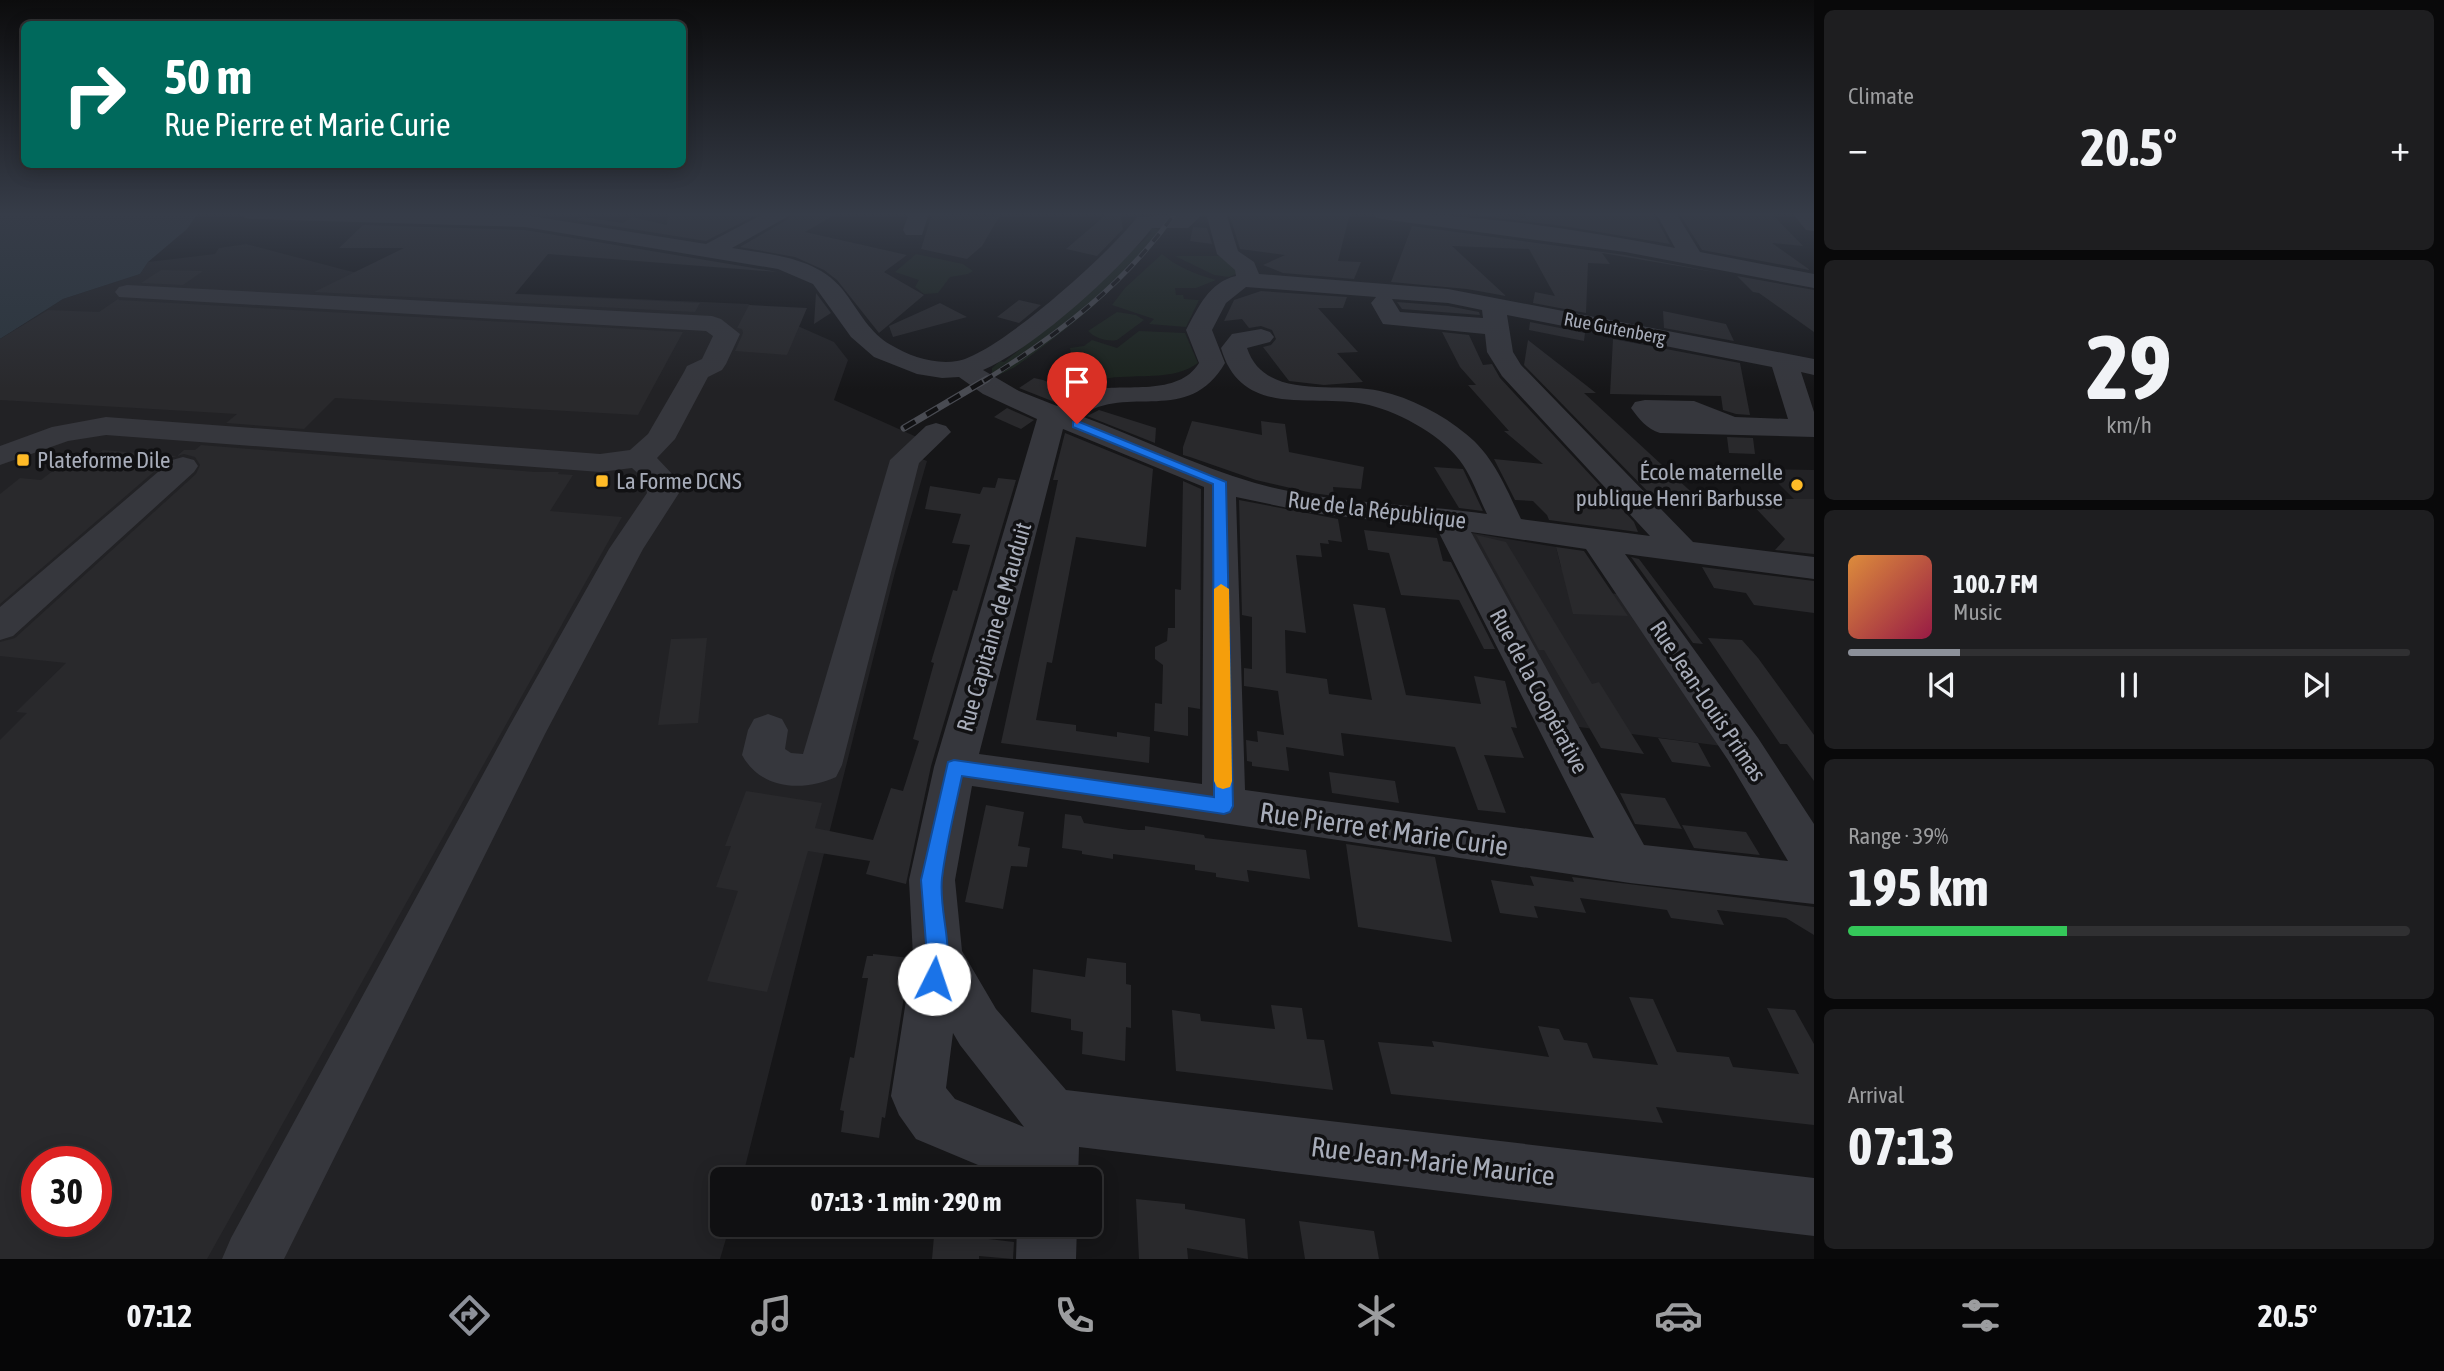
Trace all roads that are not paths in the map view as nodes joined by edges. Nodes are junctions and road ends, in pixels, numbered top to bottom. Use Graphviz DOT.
graph roads {
  1 [pos="804,272"];
  2 [pos="1098,272"];
  3 [pos="1247,272"];
  4 [pos="1765,272"];
  5 [pos="1248,280"];
  6 [pos="1814,281"];
  7 [pos="127,292"];
  8 [pos="1383,303"];
  9 [pos="1495,315"];
  10 [pos="1261,337"];
  11 [pos="1784,362"];
  12 [pos="1814,367"];
  13 [pos="964,368"];
  14 [pos="1057,416"];
  15 [pos="1726,424"];
  16 [pos="1810,428"];
  17 [pos="936,432"];
  18 [pos="0,456"];
  19 [pos="639,458"];
  20 [pos="183,466"];
  21 [pos="1220,482"];
  22 [pos="1448,519"];
  23 [pos="1509,527"];
  24 [pos="1598,541"];
  25 [pos="1684,553"];
  26 [pos="1814,568"];
  27 [pos="0,627"];
  28 [pos="768,730"];
  29 [pos="954,767"];
  30 [pos="1224,806"];
  31 [pos="1630,863"];
  32 [pos="1814,863"];
  33 [pos="1814,884"];
  34 [pos="938,956"];
  35 [pos="1050,1154"];
  36 [pos="1814,1207"];
  37 [pos="1047,1237"];
  38 [pos="252,1259"];
  39 [pos="1046,1259"];
  1 -- 13 [label="street"];
  2 -- 13 [label="street"];
  3 -- 5 [label="street"];
  4 -- 6 [label="street"];
  5 -- 9 [label="street, Rue Gutenberg"];
  5 -- 14 [label="street"];
  7 -- 19 [label="street"];
  8 -- 9 [label="street"];
  9 -- 11 [label="street, Rue Gutenberg"];
  9 -- 25 [label="street"];
  10 -- 23 [label="street"];
  11 -- 12 [label="street, Rue Gutenberg"];
  11 -- 16 [label="street"];
  13 -- 14 [label="street, Rue de la République"];
  14 -- 21 [label="street, Rue de la République"];
  14 -- 29 [label="street, Rue Capitaine de Mauduit"];
  15 -- 16 [label="street"];
  17 -- 28 [label="street"];
  18 -- 19 [label="street"];
  19 -- 38 [label="street"];
  20 -- 27 [label="street"];
  21 -- 22 [label="street, Rue de la République"];
  21 -- 30 [label="street"];
  22 -- 23 [label="street, Rue de la République"];
  22 -- 31 [label="street, Rue de la Coopérative"];
  23 -- 24 [label="street, Rue de la République"];
  24 -- 25 [label="street, Rue de la République"];
  24 -- 32 [label="street, Rue Jean-Louis Primas"];
  25 -- 26 [label="street, Rue de la République"];
  29 -- 30 [label="street, Rue Pierre et Marie Curie"];
  29 -- 34 [label="street, Rue Capitaine de Mauduit"];
  30 -- 31 [label="street, Rue Pierre et Marie Curie"];
  31 -- 33 [label="street, Rue Pierre et Marie Curie"];
  34 -- 35 [label="street, Rue Capitaine de Mauduit"];
  34 -- 35 [label="street, Rue Jean-Marie Maurice"];
  35 -- 36 [label="street, Rue Jean-Marie Maurice"];
  37 -- 39 [label="street"];
}
